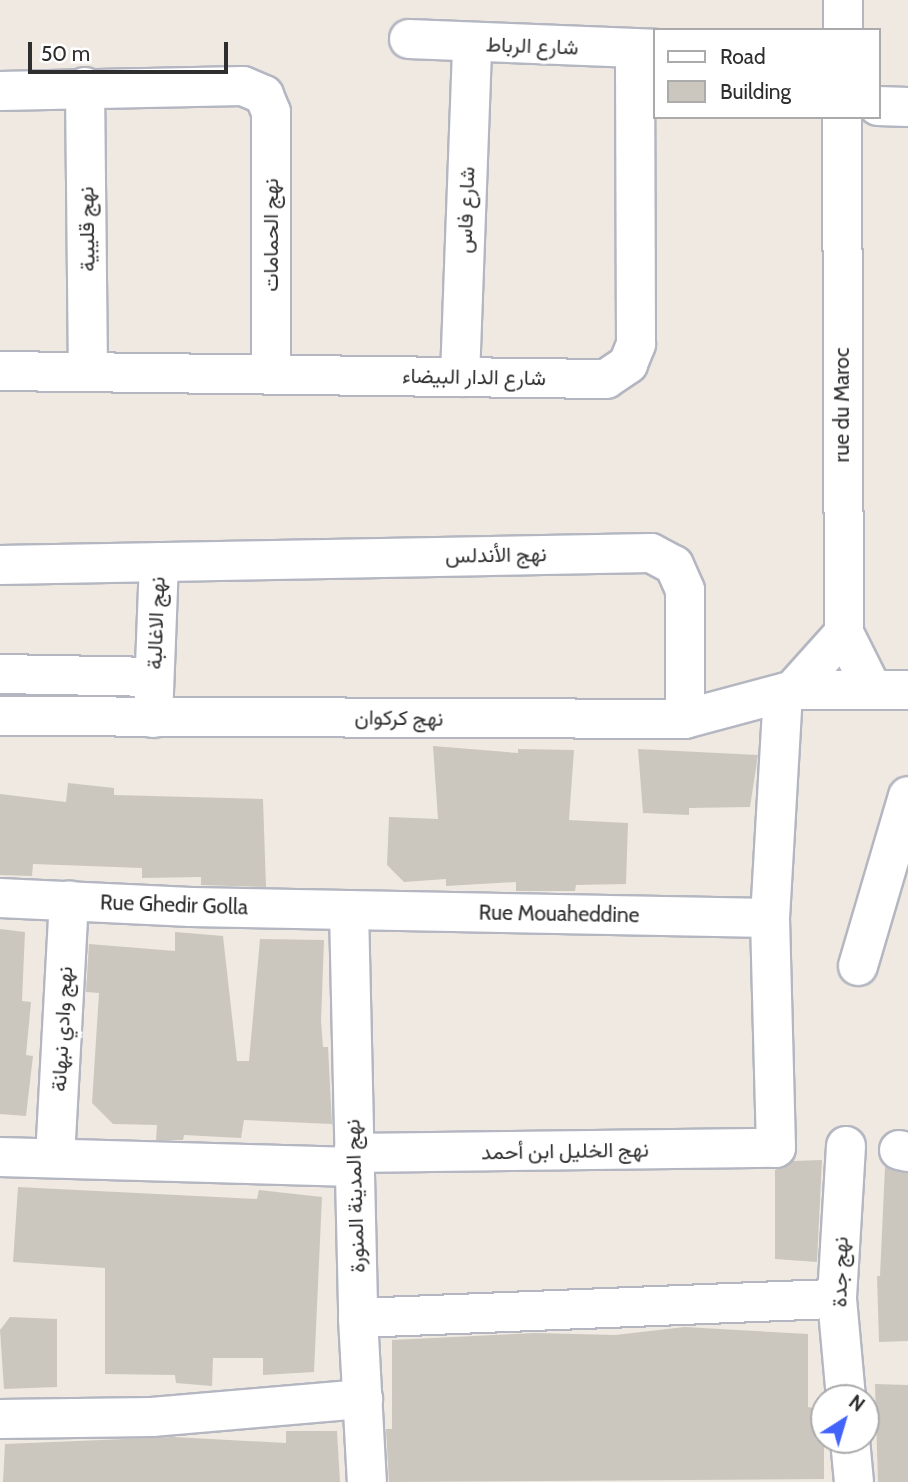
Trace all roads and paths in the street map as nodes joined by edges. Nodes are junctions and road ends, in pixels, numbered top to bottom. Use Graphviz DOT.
graph roads {
  1 [pos="843,0"];
  2 [pos="843,28"];
  3 [pos="409,39"];
  4 [pos="472,43"];
  5 [pos="644,50"];
  6 [pos="85,86"];
  7 [pos="0,91"];
  8 [pos="880,106"];
  9 [pos="908,107"];
  10 [pos="842,119"];
  11 [pos="0,371"];
  12 [pos="88,371"];
  13 [pos="271,375"];
  14 [pos="460,377"];
  15 [pos="159,562"];
  16 [pos="0,565"];
  17 [pos="844,633"];
  18 [pos="0,674"];
  19 [pos="154,677"];
  20 [pos="871,687"];
  21 [pos="788,691"];
  22 [pos="908,691"];
  23 [pos="0,716"];
  24 [pos="153,718"];
  25 [pos="685,719"];
  26 [pos="908,796"];
  27 [pos="0,898"];
  28 [pos="69,900"];
  29 [pos="349,910"];
  30 [pos="770,918"];
  31 [pos="858,966"];
  32 [pos="846,1146"];
  33 [pos="0,1157"];
  34 [pos="55,1158"];
  35 [pos="354,1160"];
  36 [pos="837,1299"];
  37 [pos="358,1318"];
  38 [pos="845,1384"];
  39 [pos="363,1399"];
  40 [pos="0,1419"];
  41 [pos="851,1454"];
  42 [pos="367,1482"];
  43 [pos="854,1482"];
  1 -- 2 [label="street"];
  3 -- 4 [label="street, شارع الرباط"];
  4 -- 5 [label="street, شارع الرباط"];
  4 -- 14 [label="street, شارع فاس"];
  5 -- 14 [label="street, شارع الدار البيضاء"];
  6 -- 7 [label="street"];
  6 -- 12 [label="street, نهج قليبية"];
  6 -- 13 [label="street, نهج الحمامات"];
  8 -- 9 [label="street"];
  10 -- 17 [label="street, rue du Maroc"];
  11 -- 12 [label="street, شارع الدار البيضاء"];
  12 -- 13 [label="street, شارع الدار البيضاء"];
  13 -- 14 [label="street, شارع الدار البيضاء"];
  15 -- 16 [label="street, نهج الاغالبة"];
  15 -- 19 [label="street, نهج الاغالبة"];
  15 -- 25 [label="street, نهج الأندلس"];
  17 -- 20 [label="street, rue du Maroc"];
  17 -- 21 [label="street"];
  18 -- 19 [label="street"];
  19 -- 24 [label="street, نهج الاغالبة"];
  20 -- 21 [label="street"];
  20 -- 22 [label="street"];
  21 -- 25 [label="street, نهج كركوان"];
  21 -- 30 [label="street"];
  23 -- 24 [label="street, نهج كركوان"];
  24 -- 25 [label="street, نهج كركوان"];
  26 -- 31 [label="street"];
  27 -- 28 [label="street, Rue Ghedir Golla"];
  28 -- 29 [label="street, Rue Ghedir Golla"];
  28 -- 34 [label="street, نهج وادي نبهانة"];
  29 -- 30 [label="street, Rue Mouaheddine"];
  29 -- 35 [label="street, نهج المدينة المنورة"];
  30 -- 35 [label="street, نهج الخليل ابن أحمد"];
  32 -- 36 [label="street, نهج جدة"];
  33 -- 34 [label="street, نهج الخليل ابن أحمد"];
  34 -- 35 [label="street, نهج الخليل ابن أحمد"];
  35 -- 37 [label="street, نهج المدينة المنورة"];
  36 -- 37 [label="street"];
  36 -- 38 [label="street, نهج جدة"];
  37 -- 39 [label="street, نهج المدينة المنورة"];
  39 -- 40 [label="street"];
  39 -- 42 [label="street, نهج المدينة المنورة"];
  41 -- 43 [label="street"];
}
